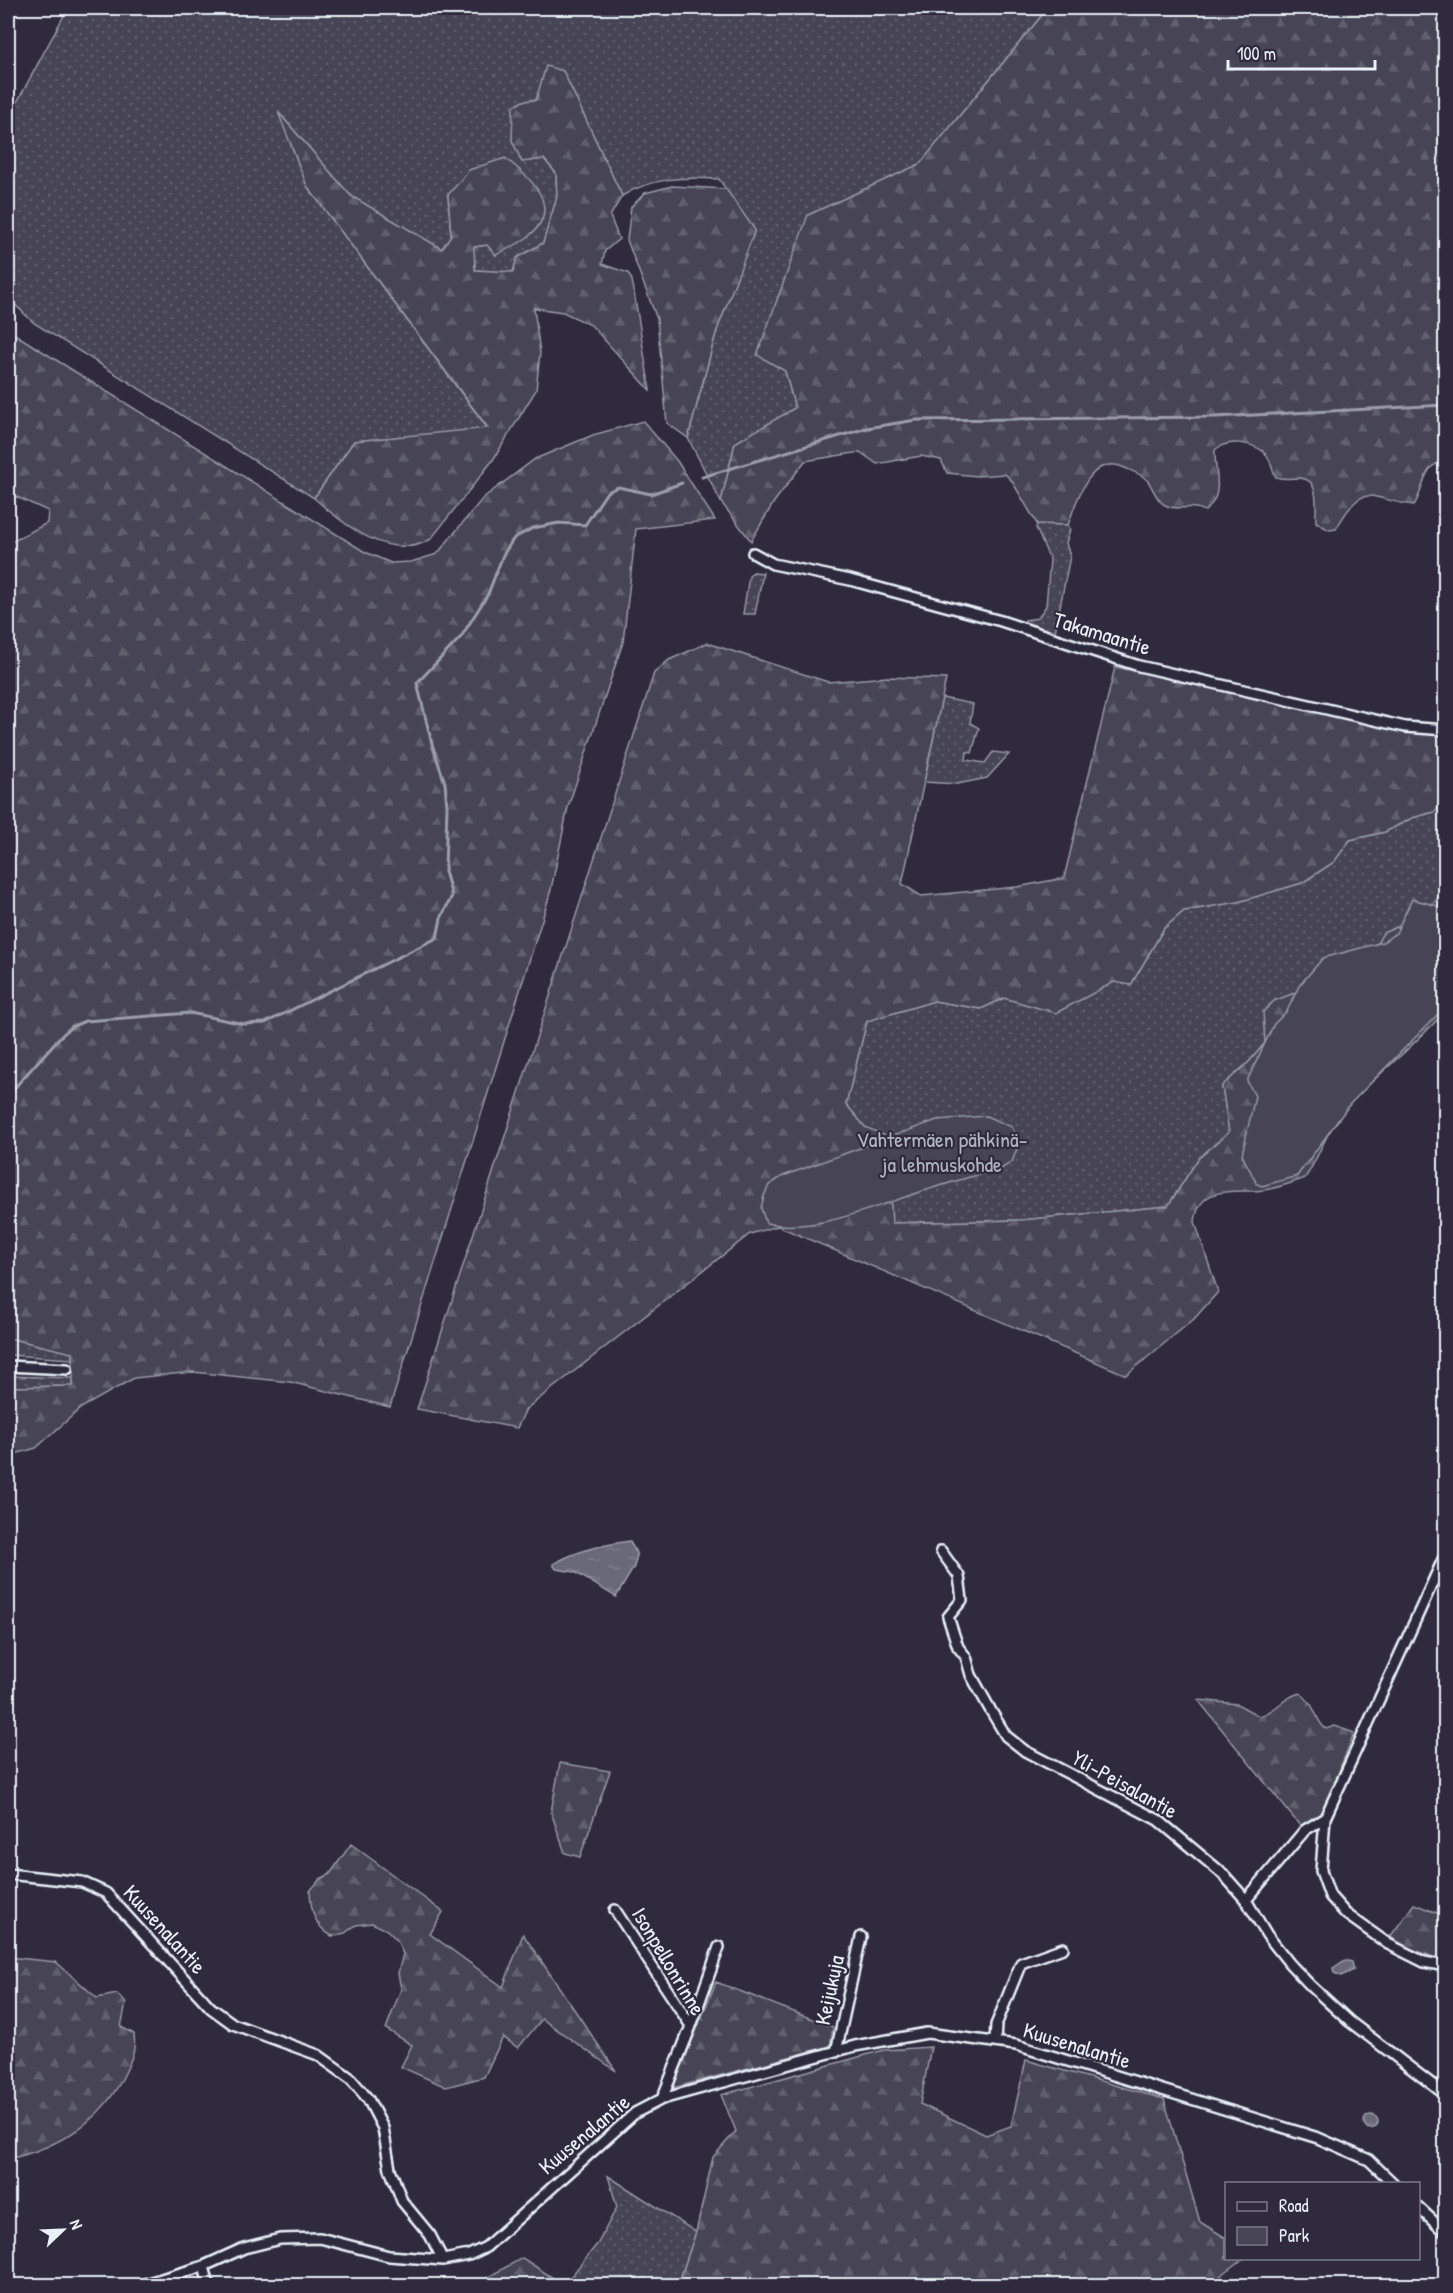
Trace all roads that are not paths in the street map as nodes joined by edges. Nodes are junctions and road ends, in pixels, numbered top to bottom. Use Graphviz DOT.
graph roads {
  1 [pos="753,553"];
  2 [pos="1446,730"];
  3 [pos="8,1365"];
  4 [pos="67,1369"];
  5 [pos="941,1551"];
  6 [pos="1446,1552"];
  7 [pos="1325,1818"];
  8 [pos="8,1875"];
  9 [pos="1246,1900"];
  10 [pos="615,1910"];
  11 [pos="861,1937"];
  12 [pos="719,1947"];
  13 [pos="1063,1948"];
  14 [pos="1446,1966"];
  15 [pos="691,2026"];
  16 [pos="995,2042"];
  17 [pos="836,2052"];
  18 [pos="1446,2095"];
  19 [pos="662,2100"];
  20 [pos="1392,2182"];
  21 [pos="1420,2208"];
  22 [pos="1446,2233"];
  23 [pos="443,2260"];
  24 [pos="204,2266"];
  25 [pos="138,2286"];
  26 [pos="209,2286"];
  1 -- 2 [label="street, Takamaantie"];
  3 -- 4 [label="street"];
  5 -- 9 [label="street, Yli-Peisalantie"];
  6 -- 7 [label="street"];
  7 -- 9 [label="street"];
  7 -- 14 [label="street"];
  8 -- 23 [label="street, Kuusenalantie"];
  9 -- 18 [label="street, Yli-Peisalantie"];
  10 -- 15 [label="street, Isonpellonrinne"];
  11 -- 17 [label="street, Keijukuja"];
  12 -- 15 [label="street"];
  13 -- 16 [label="street"];
  15 -- 19 [label="street, Isonpellonrinne"];
  16 -- 17 [label="street, Kuusenalantie"];
  16 -- 20 [label="street, Kuusenalantie"];
  17 -- 19 [label="street, Kuusenalantie"];
  19 -- 23 [label="street, Kuusenalantie"];
  21 -- 22 [label="street"];
  23 -- 24 [label="street"];
  24 -- 25 [label="street"];
  24 -- 26 [label="street"];
}
